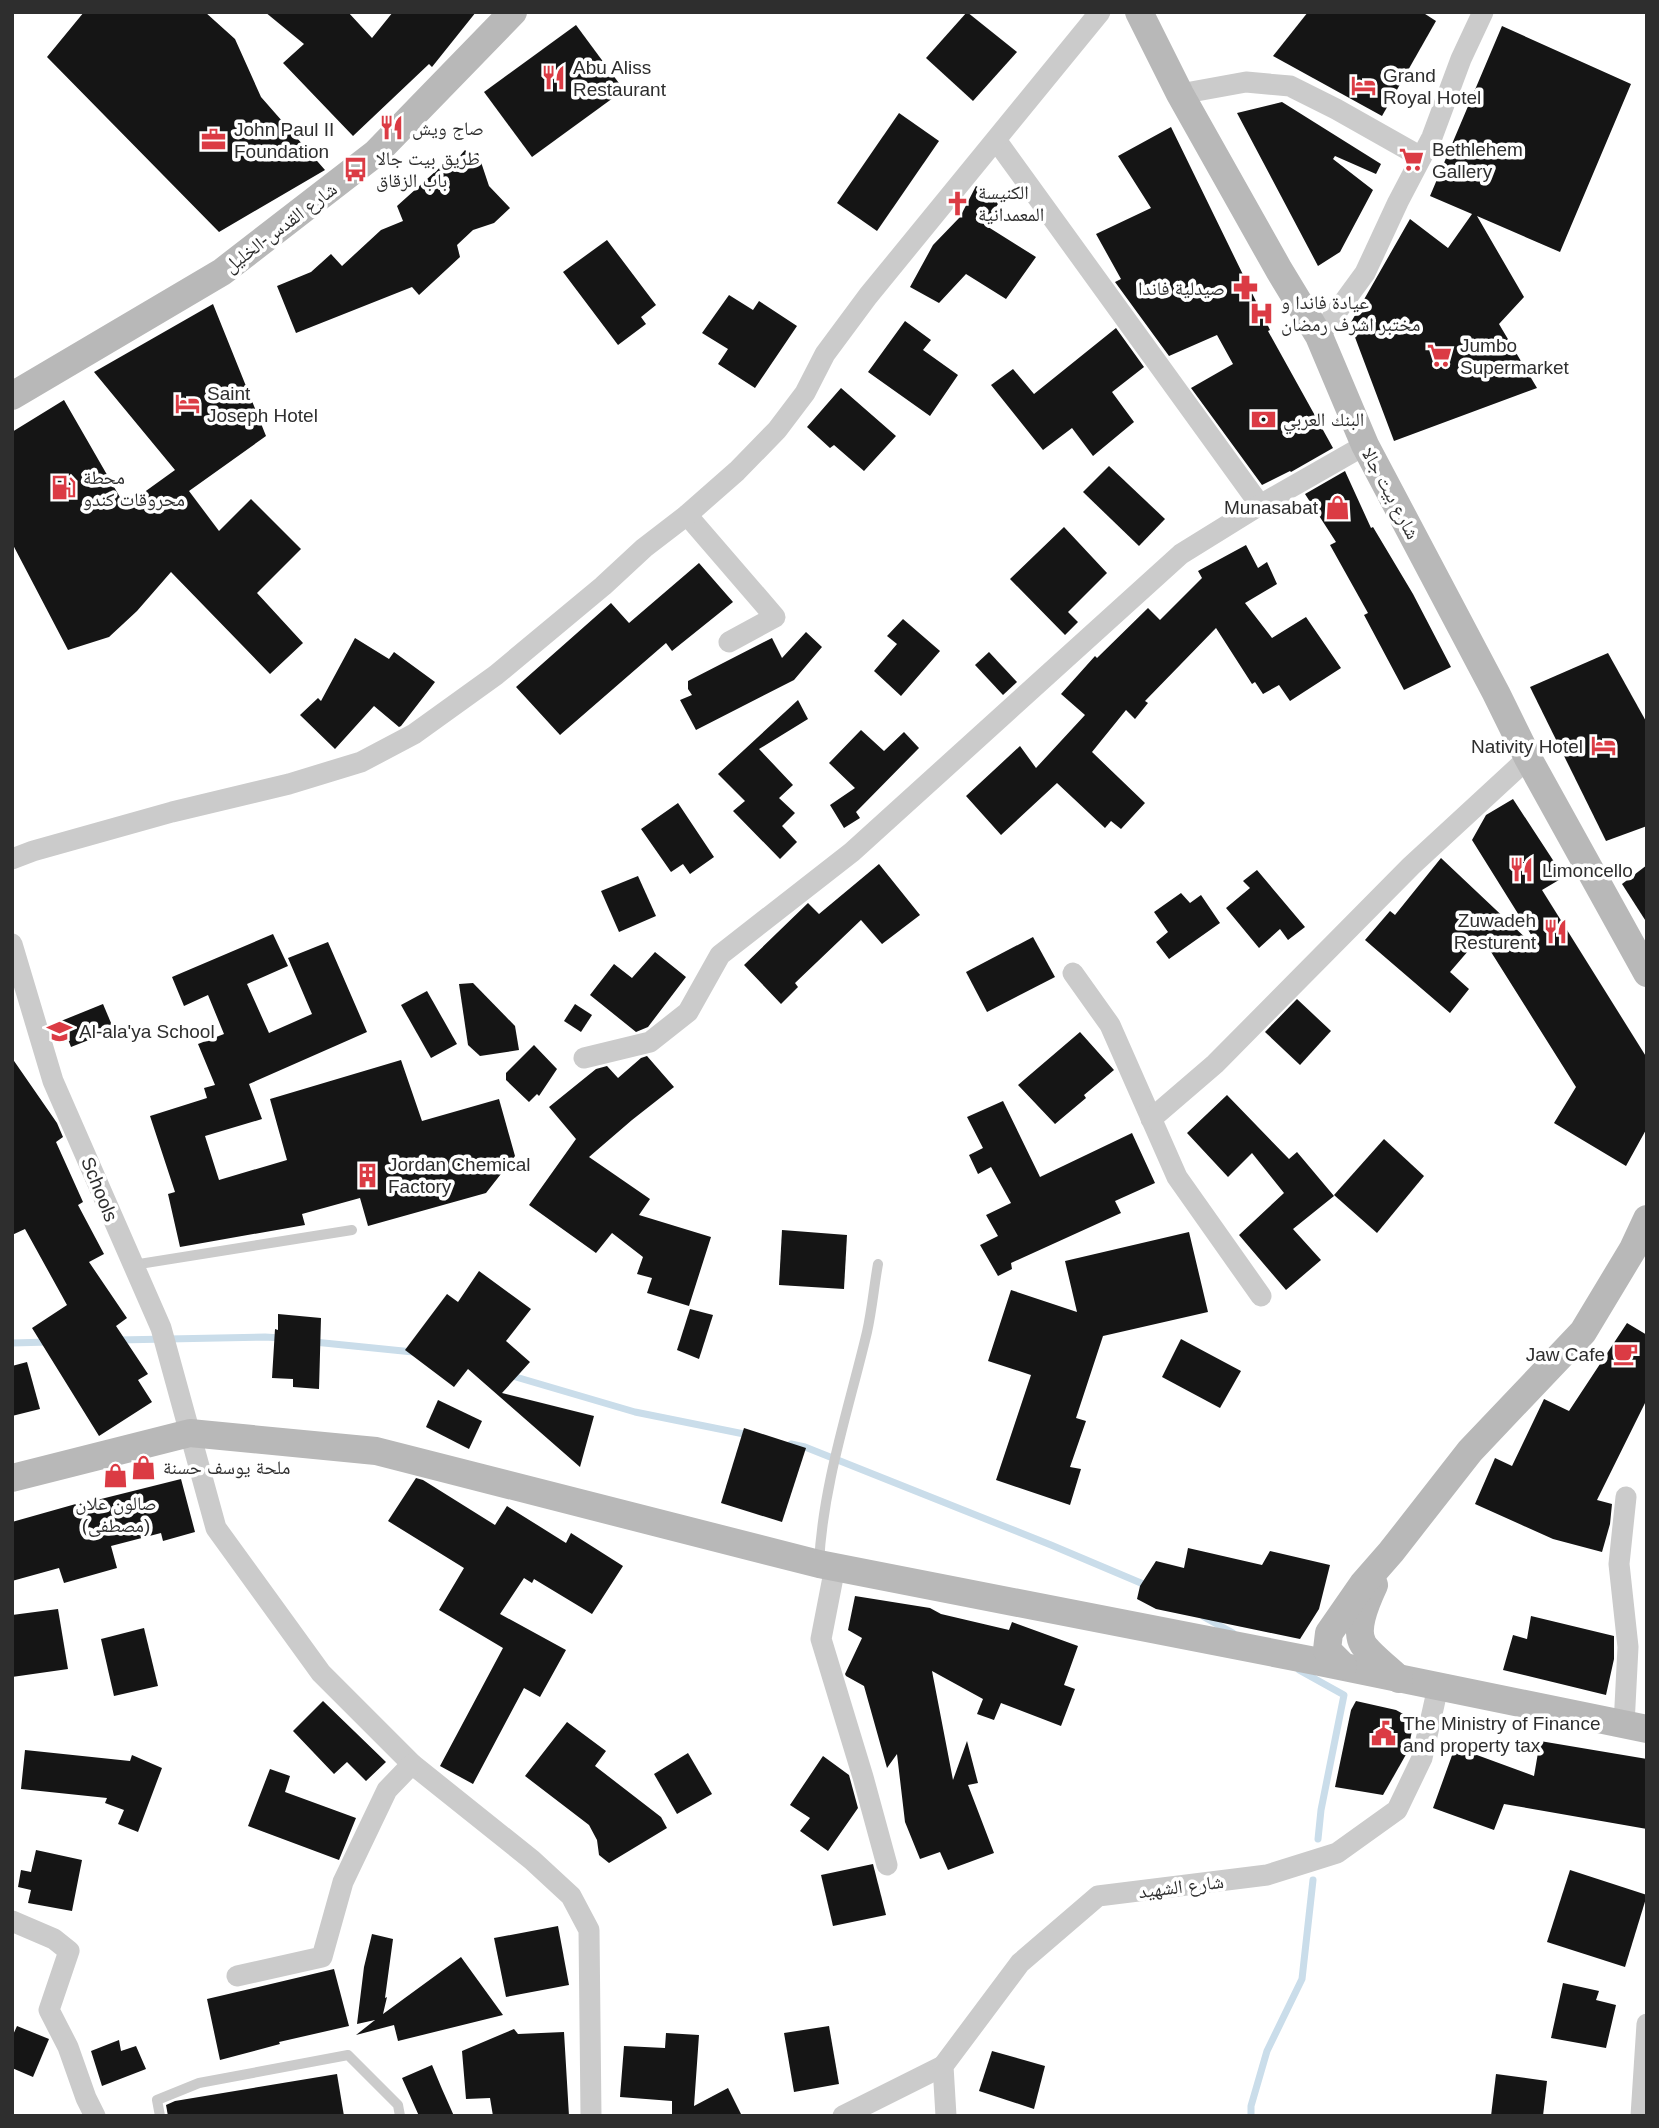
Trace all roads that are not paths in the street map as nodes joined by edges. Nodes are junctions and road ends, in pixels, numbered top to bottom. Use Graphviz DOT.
graph roads {
  1 [pos="513,12"];
  2 [pos="1100,12"];
  3 [pos="1139,12"];
  4 [pos="1483,12"];
  5 [pos="1180,94"];
  6 [pos="996,139"];
  7 [pos="1421,158"];
  8 [pos="1319,336"];
  9 [pos="12,396"];
  10 [pos="1365,444"];
  11 [pos="1260,505"];
  12 [pos="687,515"];
  13 [pos="729,642"];
  14 [pos="1528,758"];
  15 [pos="12,859"];
  16 [pos="12,944"];
  17 [pos="1073,973"];
  18 [pos="1647,973"];
  19 [pos="584,1058"];
  20 [pos="1151,1119"];
  21 [pos="1647,1219"];
  22 [pos="352,1230"];
  23 [pos="878,1264"];
  24 [pos="133,1265"];
  25 [pos="1261,1296"];
  26 [pos="190,1433"];
  27 [pos="12,1478"];
  28 [pos="1626,1497"];
  29 [pos="1391,1552"];
  30 [pos="827,1566"];
  31 [pos="1329,1633"];
  32 [pos="1286,1655"];
  33 [pos="1343,1667"];
  34 [pos="1399,1679"];
  35 [pos="1438,1687"];
  36 [pos="1636,1727"];
  37 [pos="412,1765"];
  38 [pos="887,1865"];
  39 [pos="12,1921"];
  40 [pos="237,1976"];
  41 [pos="1647,2024"];
  42 [pos="943,2066"];
  43 [pos="95,2116"];
  44 [pos="160,2116"];
  45 [pos="400,2116"];
  46 [pos="592,2116"];
  47 [pos="843,2116"];
  48 [pos="946,2116"];
  49 [pos="1641,2116"];
  1 -- 9 [label="street, شارع القدس-الخليل"];
  2 -- 6 [label="street"];
  3 -- 5 [label="street, شارع بيت جالا"];
  4 -- 7 [label="street"];
  5 -- 7 [label="street"];
  5 -- 8 [label="street, شارع بيت جالا"];
  6 -- 11 [label="street"];
  6 -- 12 [label="street"];
  7 -- 8 [label="street"];
  8 -- 10 [label="street, شارع بيت جالا"];
  10 -- 11 [label="street"];
  10 -- 14 [label="street, شارع بيت جالا"];
  11 -- 19 [label="street"];
  12 -- 13 [label="street"];
  12 -- 15 [label="street"];
  14 -- 18 [label="street, شارع بيت جالا"];
  14 -- 20 [label="street"];
  16 -- 24 [label="street, Schools"];
  17 -- 20 [label="street"];
  20 -- 25 [label="street"];
  21 -- 29 [label="street"];
  22 -- 24 [label="lane"];
  23 -- 30 [label="lane"];
  24 -- 26 [label="street, Schools"];
  26 -- 27 [label="street"];
  26 -- 30 [label="street"];
  26 -- 37 [label="street, Schools"];
  28 -- 36 [label="street"];
  29 -- 31 [label="street"];
  29 -- 34 [label="street"];
  30 -- 32 [label="street"];
  30 -- 38 [label="street"];
  31 -- 32 [label="street"];
  31 -- 33 [label="street"];
  32 -- 33 [label="street"];
  33 -- 34 [label="street"];
  34 -- 35 [label="street"];
  35 -- 36 [label="street"];
  35 -- 42 [label="street, شارع الشهيد"];
  37 -- 40 [label="street"];
  37 -- 46 [label="street, Schools"];
  39 -- 43 [label="street"];
  41 -- 49 [label="street"];
  42 -- 47 [label="street"];
  42 -- 48 [label="street"];
  44 -- 45 [label="lane"];
}
